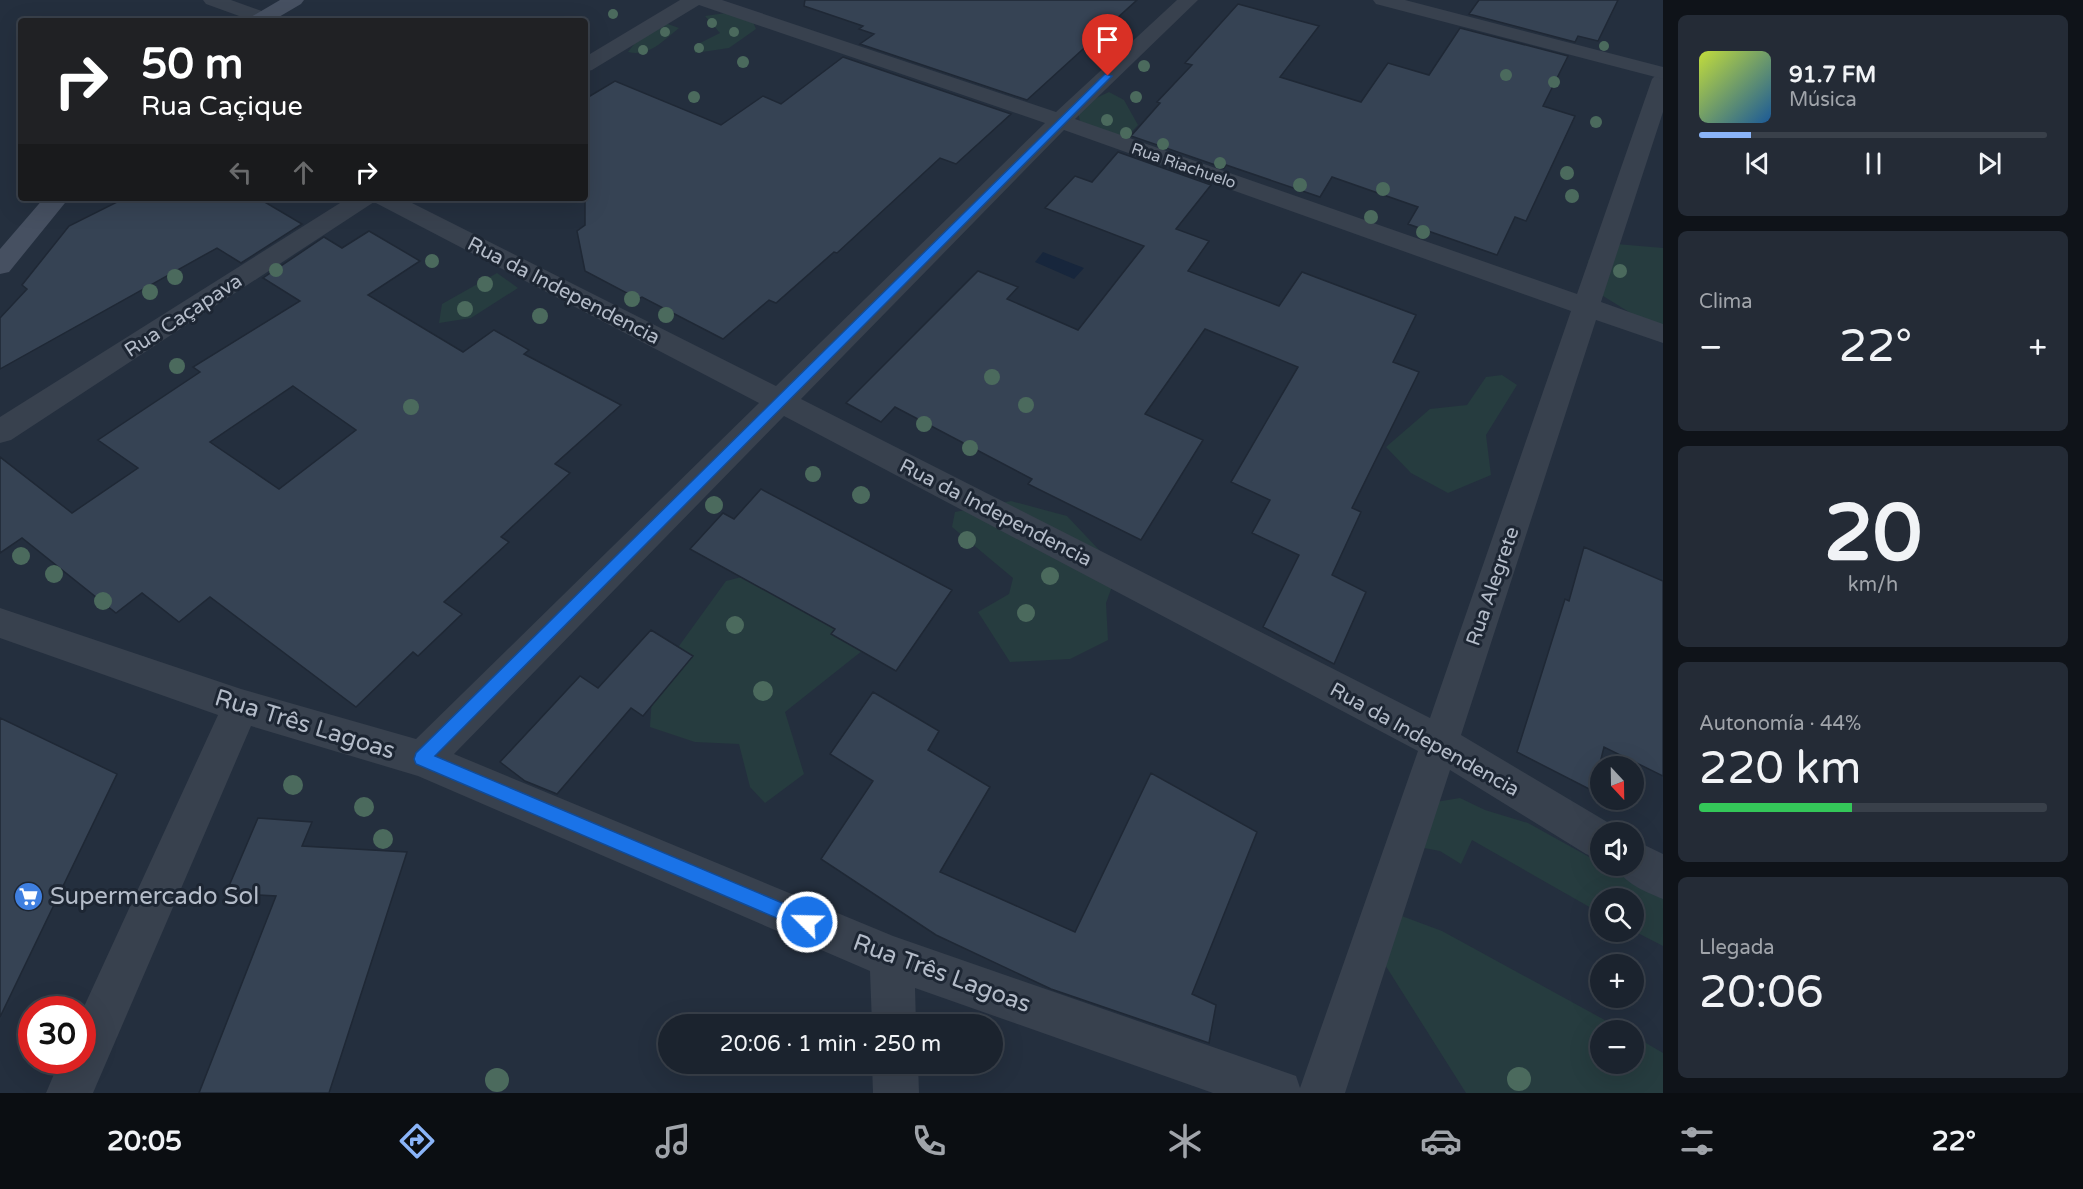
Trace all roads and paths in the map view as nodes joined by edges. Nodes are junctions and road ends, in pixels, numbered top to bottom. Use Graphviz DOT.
graph roads {
  1 [pos="213,0"];
  2 [pos="294,0"];
  3 [pos="694,0"];
  4 [pos="703,0"];
  5 [pos="1188,0"];
  6 [pos="1383,0"];
  7 [pos="255,18"];
  8 [pos="263,18"];
  9 [pos="588,64"];
  10 [pos="1663,73"];
  11 [pos="1663,79"];
  12 [pos="1059,121"];
  13 [pos="54,201"];
  14 [pos="360,201"];
  15 [pos="389,201"];
  16 [pos="0,266"];
  17 [pos="1586,307"];
  18 [pos="1663,334"];
  19 [pos="780,401"];
  20 [pos="0,432"];
  21 [pos="0,623"];
  22 [pos="241,706"];
  23 [pos="1439,742"];
  24 [pos="422,759"];
  25 [pos="1590,834"];
  26 [pos="1644,866"];
  27 [pos="1663,878"];
  28 [pos="892,958"];
  29 [pos="894,1014"];
  30 [pos="895,1074"];
  31 [pos="69,1093"];
  32 [pos="896,1093"];
  33 [pos="1279,1093"];
  34 [pos="1322,1093"];
  1 -- 7 [label="street"];
  2 -- 8 [label="main road"];
  3 -- 9 [label="street"];
  4 -- 12 [label="street, Rua Riachuelo"];
  5 -- 12 [label="street"];
  6 -- 10 [label="street"];
  11 -- 17 [label="street, Rua Alegrete"];
  12 -- 17 [label="street, Rua Riachuelo"];
  12 -- 19 [label="street"];
  13 -- 16 [label="main road"];
  14 -- 20 [label="street, Rua Caçapava"];
  15 -- 19 [label="street, Rua da Independencia"];
  17 -- 18 [label="street, Rua Riachuelo"];
  17 -- 23 [label="street, Rua Alegrete"];
  19 -- 23 [label="street, Rua da Independencia"];
  19 -- 24 [label="street"];
  21 -- 22 [label="street, Rua Três Lagoas"];
  22 -- 24 [label="street, Rua Três Lagoas"];
  22 -- 31 [label="street"];
  23 -- 25 [label="street, Rua da Independencia"];
  23 -- 34 [label="street, Rua Alegrete"];
  24 -- 28 [label="street, Rua Três Lagoas"];
  26 -- 27 [label="street"];
  28 -- 29 [label="street"];
  28 -- 33 [label="street, Rua Três Lagoas"];
  30 -- 32 [label="street"];
}
